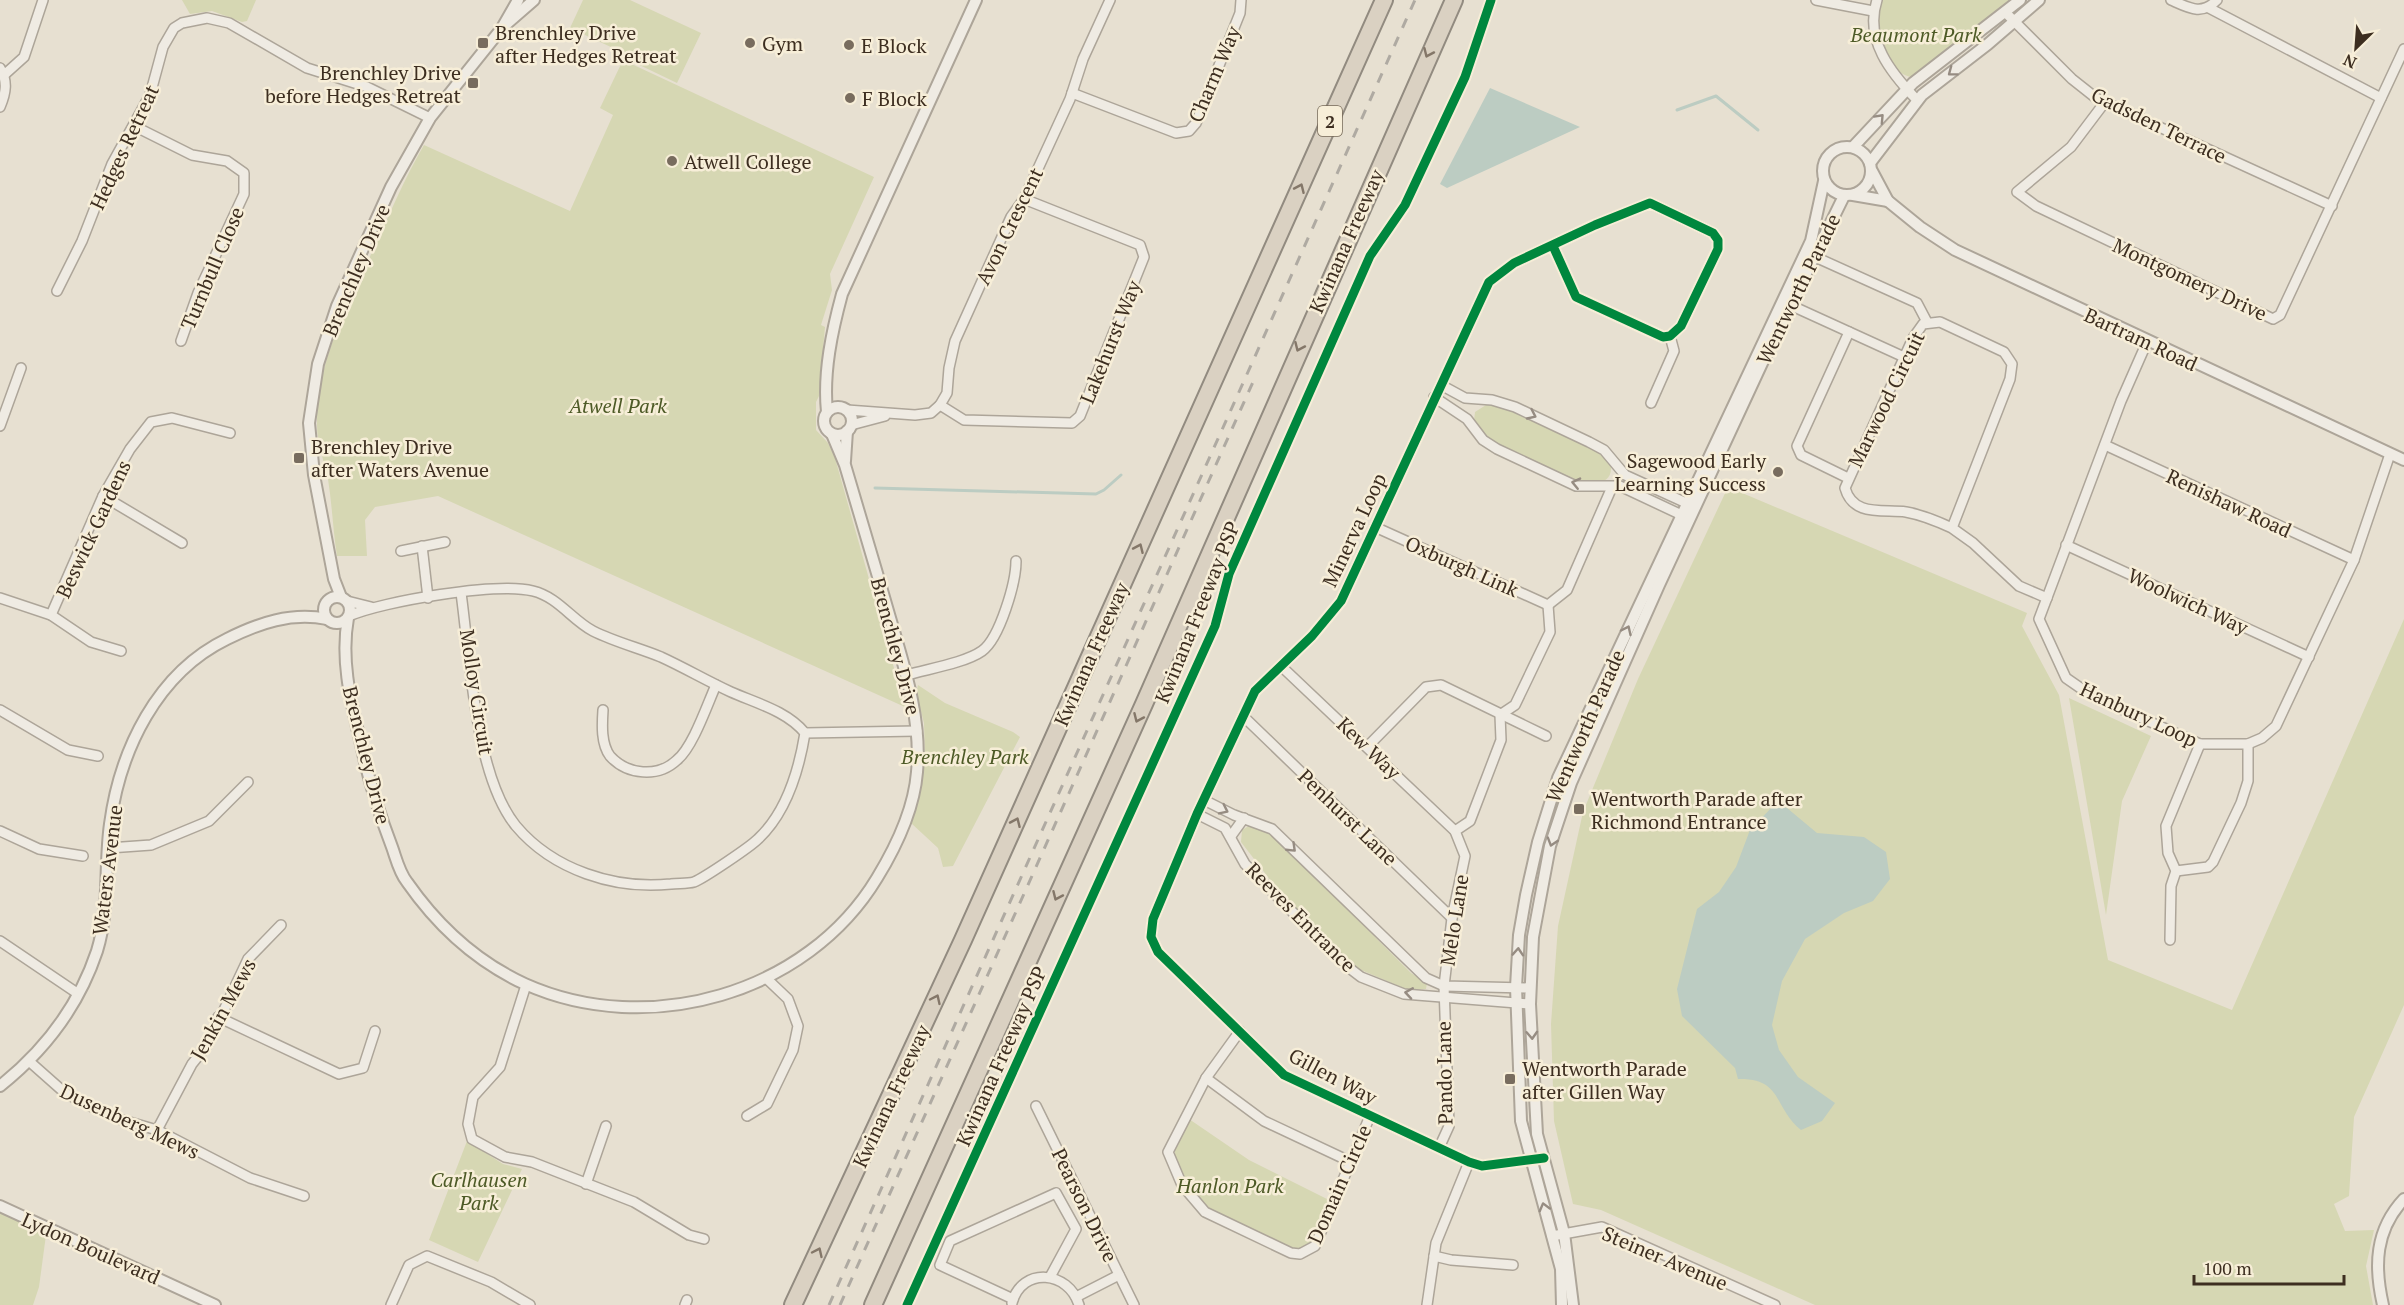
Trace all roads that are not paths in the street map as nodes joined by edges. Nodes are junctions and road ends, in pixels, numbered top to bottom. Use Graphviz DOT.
graph roads {
  1 [pos="43,0"];
  2 [pos="518,0"];
  3 [pos="533,0"];
  4 [pos="976,0"];
  5 [pos="1110,0"];
  6 [pos="1241,0"];
  7 [pos="1384,0"];
  8 [pos="1454,0"];
  9 [pos="1816,0"];
  10 [pos="1877,0"];
  11 [pos="2020,0"];
  12 [pos="2039,0"];
  13 [pos="2171,0"];
  14 [pos="2217,0"];
  15 [pos="2209,9"];
  16 [pos="1873,11"];
  17 [pos="2006,13"];
  18 [pos="2015,22"];
  19 [pos="502,28"];
  20 [pos="2404,49"];
  21 [pos="2,72"];
  22 [pos="1907,90"];
  23 [pos="1072,93"];
  24 [pos="2381,98"];
  25 [pos="1917,100"];
  26 [pos="2105,102"];
  27 [pos="0,106"];
  28 [pos="430,118"];
  29 [pos="134,126"];
  30 [pos="1853,147"];
  31 [pos="1871,167"];
  32 [pos="1824,181"];
  33 [pos="1848,195"];
  34 [pos="1024,199"];
  35 [pos="1888,201"];
  36 [pos="2332,206"];
  37 [pos="1553,246"];
  38 [pos="1813,256"];
  39 [pos="57,291"];
  40 [pos="1790,305"];
  41 [pos="1927,322"];
  42 [pos="1849,332"];
  43 [pos="1670,336"];
  44 [pos="181,341"];
  45 [pos="2147,342"];
  46 [pos="1904,357"];
  47 [pos="21,368"];
  48 [pos="828,376"];
  49 [pos="1441,385"];
  50 [pos="1434,397"];
  51 [pos="1476,399"];
  52 [pos="1651,403"];
  53 [pos="940,405"];
  54 [pos="843,409"];
  55 [pos="827,412"];
  56 [pos="890,415"];
  57 [pos="1467,418"];
  58 [pos="0,426"];
  59 [pos="849,428"];
  60 [pos="230,434"];
  61 [pos="832,434"];
  62 [pos="2105,445"];
  63 [pos="2391,454"];
  64 [pos="2404,460"];
  65 [pos="845,465"];
  66 [pos="1848,478"];
  67 [pos="1612,487"];
  68 [pos="103,496"];
  69 [pos="1691,505"];
  70 [pos="1686,517"];
  71 [pos="1375,527"];
  72 [pos="1952,528"];
  73 [pos="445,542"];
  74 [pos="182,543"];
  75 [pos="2066,545"];
  76 [pos="422,546"];
  77 [pos="401,551"];
  78 [pos="2354,560"];
  79 [pos="1016,561"];
  80 [pos="334,579"];
  81 [pos="461,593"];
  82 [pos="0,598"];
  83 [pos="428,598"];
  84 [pos="2047,598"];
  85 [pos="344,599"];
  86 [pos="327,602"];
  87 [pos="1548,605"];
  88 [pos="371,607"];
  89 [pos="51,615"];
  90 [pos="307,615"];
  91 [pos="349,617"];
  92 [pos="331,621"];
  93 [pos="344,641"];
  94 [pos="121,651"];
  95 [pos="2310,657"];
  96 [pos="1281,666"];
  97 [pos="906,675"];
  98 [pos="716,685"];
  99 [pos="0,710"];
  100 [pos="603,710"];
  101 [pos="1500,715"];
  102 [pos="1243,716"];
  103 [pos="917,731"];
  104 [pos="805,733"];
  105 [pos="1546,736"];
  106 [pos="2200,744"];
  107 [pos="2248,744"];
  108 [pos="1368,746"];
  109 [pos="98,756"];
  110 [pos="248,782"];
  111 [pos="1204,800"];
  112 [pos="1197,814"];
  113 [pos="1244,818"];
  114 [pos="0,831"];
  115 [pos="1455,831"];
  116 [pos="1231,836"];
  117 [pos="109,848"];
  118 [pos="83,856"];
  119 [pos="2176,871"];
  120 [pos="1452,918"];
  121 [pos="280,925"];
  122 [pos="1151,937"];
  123 [pos="2170,940"];
  124 [pos="0,941"];
  125 [pos="766,978"];
  126 [pos="526,985"];
  127 [pos="1444,986"];
  128 [pos="1516,987"];
  129 [pos="1530,988"];
  130 [pos="77,993"];
  131 [pos="1443,997"];
  132 [pos="1516,1003"];
  133 [pos="1530,1004"];
  134 [pos="218,1017"];
  135 [pos="375,1031"];
  136 [pos="1240,1031"];
  137 [pos="30,1062"];
  138 [pos="1206,1078"];
  139 [pos="0,1086"];
  140 [pos="1035,1106"];
  141 [pos="747,1116"];
  142 [pos="1370,1116"];
  143 [pos="606,1126"];
  144 [pos="157,1130"];
  145 [pos="1439,1148"];
  146 [pos="1544,1158"];
  147 [pos="1349,1161"];
  148 [pos="1532,1161"];
  149 [pos="1469,1162"];
  150 [pos="586,1184"];
  151 [pos="304,1196"];
  152 [pos="2404,1199"];
  153 [pos="0,1206"];
  154 [pos="1564,1233"];
  155 [pos="1552,1236"];
  156 [pos="704,1239"];
  157 [pos="1434,1256"];
  158 [pos="1513,1265"];
  159 [pos="1119,1275"];
  160 [pos="1050,1277"];
  161 [pos="1078,1301"];
  162 [pos="1012,1302"];
  163 [pos="215,1305"];
  164 [pos="391,1305"];
  165 [pos="530,1305"];
  166 [pos="793,1305"];
  167 [pos="873,1305"];
  168 [pos="1134,1305"];
  169 [pos="1427,1305"];
  170 [pos="1562,1305"];
  171 [pos="1573,1305"];
  172 [pos="1775,1305"];
  173 [pos="2383,1305"];
  1 -- 21 [label="street"];
  2 -- 19 [label="street, Brenchley Drive"];
  3 -- 19 [label="street, Brenchley Drive"];
  4 -- 48 [label="street"];
  5 -- 23 [label="street, Avon Crescent"];
  6 -- 23 [label="street, Charm Way"];
  166 -- 7 [label="highway, Kwinana Freeway / 2, one-way"];
  8 -- 167 [label="highway, Kwinana Freeway, one-way"];
  9 -- 16 [label="street"];
  10 -- 16 [label="street"];
  11 -- 17 [label="street, Wentworth Parade"];
  12 -- 18 [label="street, Wentworth Parade"];
  13 -- 15 [label="street"];
  14 -- 15 [label="street"];
  15 -- 24 [label="street"];
  16 -- 22 [label="street"];
  17 -- 18 [label="street, Gadsden Terrace"];
  17 -- 22 [label="street, Wentworth Parade"];
  18 -- 25 [label="street, Wentworth Parade, one-way"];
  18 -- 26 [label="street, Gadsden Terrace"];
  19 -- 28 [label="street, Brenchley Drive"];
  20 -- 24 [label="street, Montgomery Drive"];
  21 -- 27 [label="street"];
  22 -- 25 [label="street"];
  30 -- 22 [label="street, Wentworth Parade, one-way"];
  23 -- 34 [label="street, Avon Crescent"];
  24 -- 36 [label="street, Montgomery Drive"];
  25 -- 31 [label="street, Wentworth Parade"];
  26 -- 36 [label="street, Gadsden Terrace"];
  26 -- 36 [label="street, Montgomery Drive"];
  28 -- 29 [label="street, Hedges Retreat"];
  28 -- 80 [label="street, Brenchley Drive"];
  29 -- 39 [label="street, Hedges Retreat"];
  29 -- 44 [label="street, Turnbull Close"];
  30 -- 31 [label="street"];
  30 -- 32 [label="street, Wentworth Parade"];
  31 -- 33 [label="street, Wentworth Parade"];
  31 -- 35 [label="street, Bartram Road"];
  32 -- 33 [label="street, Wentworth Parade"];
  32 -- 69 [label="street, Wentworth Parade"];
  33 -- 35 [label="street, Bartram Road"];
  33 -- 38 [label="street, Wentworth Parade"];
  34 -- 53 [label="street, Avon Crescent"];
  34 -- 53 [label="street, Lakehurst Way"];
  35 -- 45 [label="street, Bartram Road"];
  37 -- 43 [label="street"];
  37 -- 43 [label="street, Minerva Loop"];
  37 -- 49 [label="street, Minerva Loop"];
  38 -- 40 [label="street, Wentworth Parade"];
  38 -- 41 [label="street"];
  40 -- 42 [label="street"];
  40 -- 69 [label="street, Wentworth Parade"];
  41 -- 46 [label="street, Marwood Circuit"];
  41 -- 72 [label="street, Marwood Circuit"];
  42 -- 46 [label="street"];
  42 -- 66 [label="street"];
  43 -- 52 [label="street"];
  45 -- 62 [label="street, Hanbury Loop"];
  45 -- 63 [label="street, Bartram Road"];
  46 -- 66 [label="street, Marwood Circuit"];
  47 -- 58 [label="street"];
  48 -- 54 [label="street"];
  48 -- 55 [label="street"];
  49 -- 50 [label="street, Minerva Loop"];
  49 -- 51 [label="street"];
  50 -- 57 [label="street"];
  50 -- 71 [label="street, Minerva Loop"];
  51 -- 57 [label="street"];
  51 -- 69 [label="street, one-way"];
  53 -- 56 [label="street"];
  54 -- 55 [label="street"];
  54 -- 56 [label="street"];
  54 -- 59 [label="street"];
  55 -- 61 [label="street"];
  56 -- 59 [label="street"];
  67 -- 57 [label="street, one-way"];
  59 -- 61 [label="street"];
  59 -- 65 [label="street, Brenchley Drive"];
  60 -- 68 [label="street, Beswick Gardens"];
  61 -- 65 [label="street, Brenchley Drive"];
  62 -- 75 [label="street, Hanbury Loop"];
  62 -- 78 [label="street, Renishaw Road"];
  63 -- 64 [label="street, Bartram Road"];
  63 -- 78 [label="street"];
  65 -- 97 [label="street, Brenchley Drive"];
  66 -- 72 [label="street, Marwood Circuit"];
  67 -- 70 [label="street"];
  67 -- 87 [label="street"];
  68 -- 74 [label="street"];
  68 -- 89 [label="street, Beswick Gardens"];
  69 -- 70 [label="street, Wentworth Parade"];
  128 -- 70 [label="street, Wentworth Parade, one-way"];
  70 -- 129 [label="street, Wentworth Parade, one-way"];
  71 -- 87 [label="street, Oxburgh Link"];
  71 -- 96 [label="street, Minerva Loop"];
  72 -- 84 [label="street, Marwood Circuit"];
  73 -- 76 [label="street"];
  75 -- 84 [label="street, Hanbury Loop"];
  75 -- 95 [label="street, Woolwich Way"];
  76 -- 77 [label="street"];
  76 -- 83 [label="street"];
  78 -- 95 [label="street"];
  79 -- 97 [label="street"];
  80 -- 85 [label="street, Brenchley Drive"];
  80 -- 86 [label="street, Brenchley Drive"];
  81 -- 83 [label="street"];
  81 -- 98 [label="street"];
  81 -- 104 [label="street, Molloy Circuit"];
  82 -- 89 [label="street"];
  83 -- 88 [label="street"];
  84 -- 106 [label="street, Hanbury Loop"];
  85 -- 86 [label="street"];
  85 -- 88 [label="street"];
  85 -- 91 [label="street"];
  86 -- 90 [label="street, Waters Avenue"];
  86 -- 92 [label="street"];
  87 -- 101 [label="street"];
  88 -- 91 [label="street"];
  89 -- 94 [label="street"];
  90 -- 92 [label="street, Waters Avenue"];
  90 -- 117 [label="street, Waters Avenue"];
  91 -- 92 [label="street"];
  91 -- 93 [label="street, Brenchley Drive"];
  92 -- 93 [label="street, Brenchley Drive"];
  93 -- 126 [label="street, Brenchley Drive"];
  95 -- 107 [label="street"];
  96 -- 102 [label="street, Minerva Loop"];
  96 -- 108 [label="street, Kew Way"];
  97 -- 103 [label="street, Brenchley Drive"];
  98 -- 100 [label="street"];
  98 -- 104 [label="street"];
  99 -- 109 [label="street"];
  101 -- 105 [label="street"];
  101 -- 108 [label="street"];
  101 -- 115 [label="street"];
  102 -- 111 [label="street, Minerva Loop"];
  102 -- 120 [label="street, Penhurst Lane"];
  103 -- 104 [label="street"];
  103 -- 125 [label="street, Brenchley Drive"];
  106 -- 107 [label="street, Hanbury Loop"];
  106 -- 119 [label="street"];
  107 -- 119 [label="street"];
  108 -- 115 [label="street, Kew Way"];
  110 -- 117 [label="street"];
  111 -- 112 [label="street, Minerva Loop"];
  111 -- 113 [label="street, one-way"];
  112 -- 116 [label="street, Reeves Entrance"];
  112 -- 122 [label="street, Minerva Loop"];
  113 -- 116 [label="street"];
  113 -- 127 [label="street, one-way"];
  114 -- 118 [label="street"];
  115 -- 120 [label="street, Melo Lane"];
  131 -- 116 [label="street, Reeves Entrance, one-way"];
  117 -- 130 [label="street, Waters Avenue"];
  119 -- 123 [label="street"];
  120 -- 127 [label="street, Melo Lane"];
  121 -- 134 [label="street, Jenkin Mews"];
  122 -- 136 [label="street, Gillen Way"];
  124 -- 130 [label="street"];
  125 -- 126 [label="street, Brenchley Drive"];
  125 -- 141 [label="street"];
  126 -- 150 [label="street"];
  127 -- 128 [label="street"];
  127 -- 131 [label="street, Melo Lane"];
  128 -- 129 [label="street"];
  128 -- 132 [label="street, Wentworth Parade"];
  129 -- 133 [label="street, Wentworth Parade"];
  130 -- 137 [label="street, Waters Avenue"];
  131 -- 132 [label="street, Reeves Entrance"];
  131 -- 145 [label="street, Pando Lane"];
  132 -- 133 [label="street, Reeves Entrance"];
  132 -- 148 [label="street, Wentworth Parade"];
  133 -- 146 [label="street, Wentworth Parade, one-way"];
  134 -- 135 [label="street"];
  134 -- 144 [label="street, Jenkin Mews"];
  136 -- 138 [label="street, Domain Circle"];
  136 -- 142 [label="street, Gillen Way"];
  137 -- 139 [label="street, Waters Avenue"];
  137 -- 144 [label="street, Dusenberg Mews"];
  138 -- 147 [label="street"];
  138 -- 147 [label="street, Domain Circle"];
  140 -- 159 [label="street, Pearson Drive"];
  142 -- 145 [label="street, Gillen Way"];
  142 -- 147 [label="street, Domain Circle"];
  143 -- 150 [label="street"];
  144 -- 151 [label="street, Dusenberg Mews"];
  145 -- 149 [label="street, Gillen Way"];
  146 -- 148 [label="street, Gillen Way"];
  146 -- 154 [label="street, Wentworth Parade"];
  148 -- 149 [label="street, Gillen Way"];
  155 -- 148 [label="street, Wentworth Parade, one-way"];
  149 -- 157 [label="street"];
  150 -- 156 [label="street"];
  152 -- 173 [label="street"];
  153 -- 163 [label="street, Lydon Boulevard"];
  154 -- 155 [label="street, Steiner Avenue"];
  154 -- 171 [label="street, Wentworth Parade"];
  154 -- 172 [label="street, Steiner Avenue"];
  155 -- 170 [label="street, Wentworth Parade"];
  157 -- 158 [label="street"];
  157 -- 169 [label="street"];
  159 -- 161 [label="street"];
  159 -- 168 [label="street, Pearson Drive"];
  160 -- 161 [label="street"];
  160 -- 162 [label="street"];
  160 -- 162 [label="street"];
  164 -- 165 [label="street"];
}
